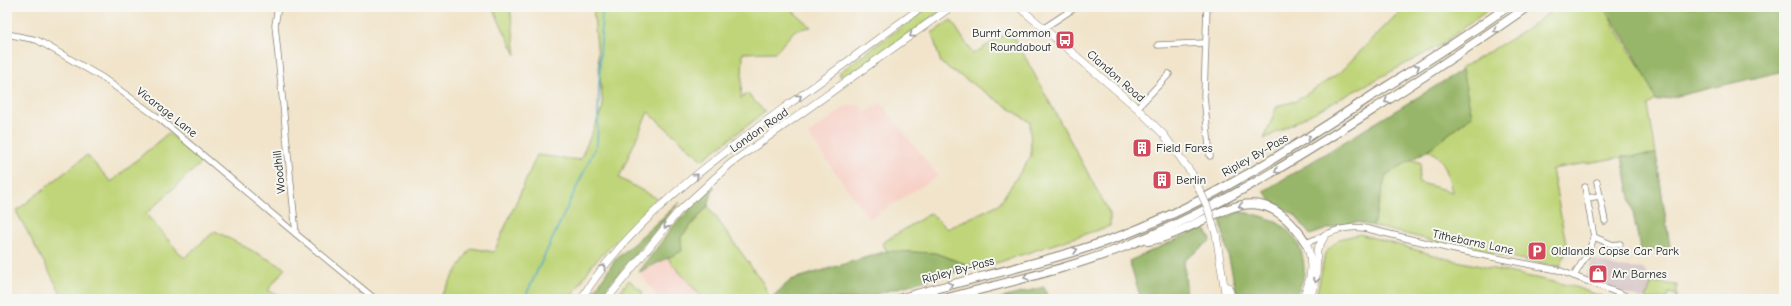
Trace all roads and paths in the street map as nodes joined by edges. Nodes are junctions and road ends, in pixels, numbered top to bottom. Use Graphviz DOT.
graph roads {
  1 [pos="278,7"];
  2 [pos="922,7"];
  3 [pos="951,7"];
  4 [pos="1019,7"];
  5 [pos="1076,7"];
  6 [pos="1207,7"];
  7 [pos="1507,7"];
  8 [pos="1528,7"];
  9 [pos="1044,28"];
  10 [pos="7,34"];
  11 [pos="1205,43"];
  12 [pos="1158,45"];
  13 [pos="1169,74"];
  14 [pos="1137,108"];
  15 [pos="1210,156"];
  16 [pos="1597,182"];
  17 [pos="1584,187"];
  18 [pos="1600,196"];
  19 [pos="1587,198"];
  20 [pos="1605,221"];
  21 [pos="296,234"];
  22 [pos="1325,235"];
  23 [pos="1594,237"];
  24 [pos="1306,244"];
  25 [pos="1620,244"];
  26 [pos="1130,245"];
  27 [pos="1223,274"];
  28 [pos="1574,276"];
  29 [pos="375,299"];
  30 [pos="580,299"];
  31 [pos="607,299"];
  32 [pos="899,299"];
  33 [pos="944,299"];
  34 [pos="1226,299"];
  35 [pos="1232,299"];
  36 [pos="1301,299"];
  37 [pos="1310,299"];
  38 [pos="1634,299"];
  1 -- 21 [label="street, Woodhill"];
  30 -- 2 [label="main road, London Road, one-way"];
  3 -- 31 [label="main road, London Road, one-way"];
  4 -- 9 [label="main road, Clandon Road"];
  5 -- 9 [label="street"];
  6 -- 11 [label="street"];
  32 -- 7 [label="highway, Ripley By-Pass, one-way"];
  8 -- 26 [label="highway, Ripley By-Pass, one-way"];
  9 -- 14 [label="main road, Clandon Road"];
  10 -- 21 [label="street, Vicarage Lane"];
  11 -- 12 [label="street"];
  11 -- 15 [label="street"];
  13 -- 14 [label="street"];
  14 -- 27 [label="main road, Clandon Road, bridge"];
  16 -- 18 [label="street"];
  17 -- 19 [label="street"];
  18 -- 19 [label="street"];
  18 -- 20 [label="street"];
  19 -- 23 [label="street"];
  21 -- 29 [label="street"];
  22 -- 24 [label="street, Tithebarns Lane"];
  22 -- 28 [label="street, Tithebarns Lane"];
  22 -- 37 [label="main road, one-way"];
  23 -- 25 [label="street"];
  23 -- 28 [label="street"];
  24 -- 26 [label="highway, one-way"];
  24 -- 36 [label="main road"];
  26 -- 33 [label="highway, Ripley By-Pass, one-way"];
  27 -- 34 [label="main road, Clandon Road"];
  27 -- 35 [label="main road"];
  28 -- 38 [label="street, Tithebarns Lane"];
}
